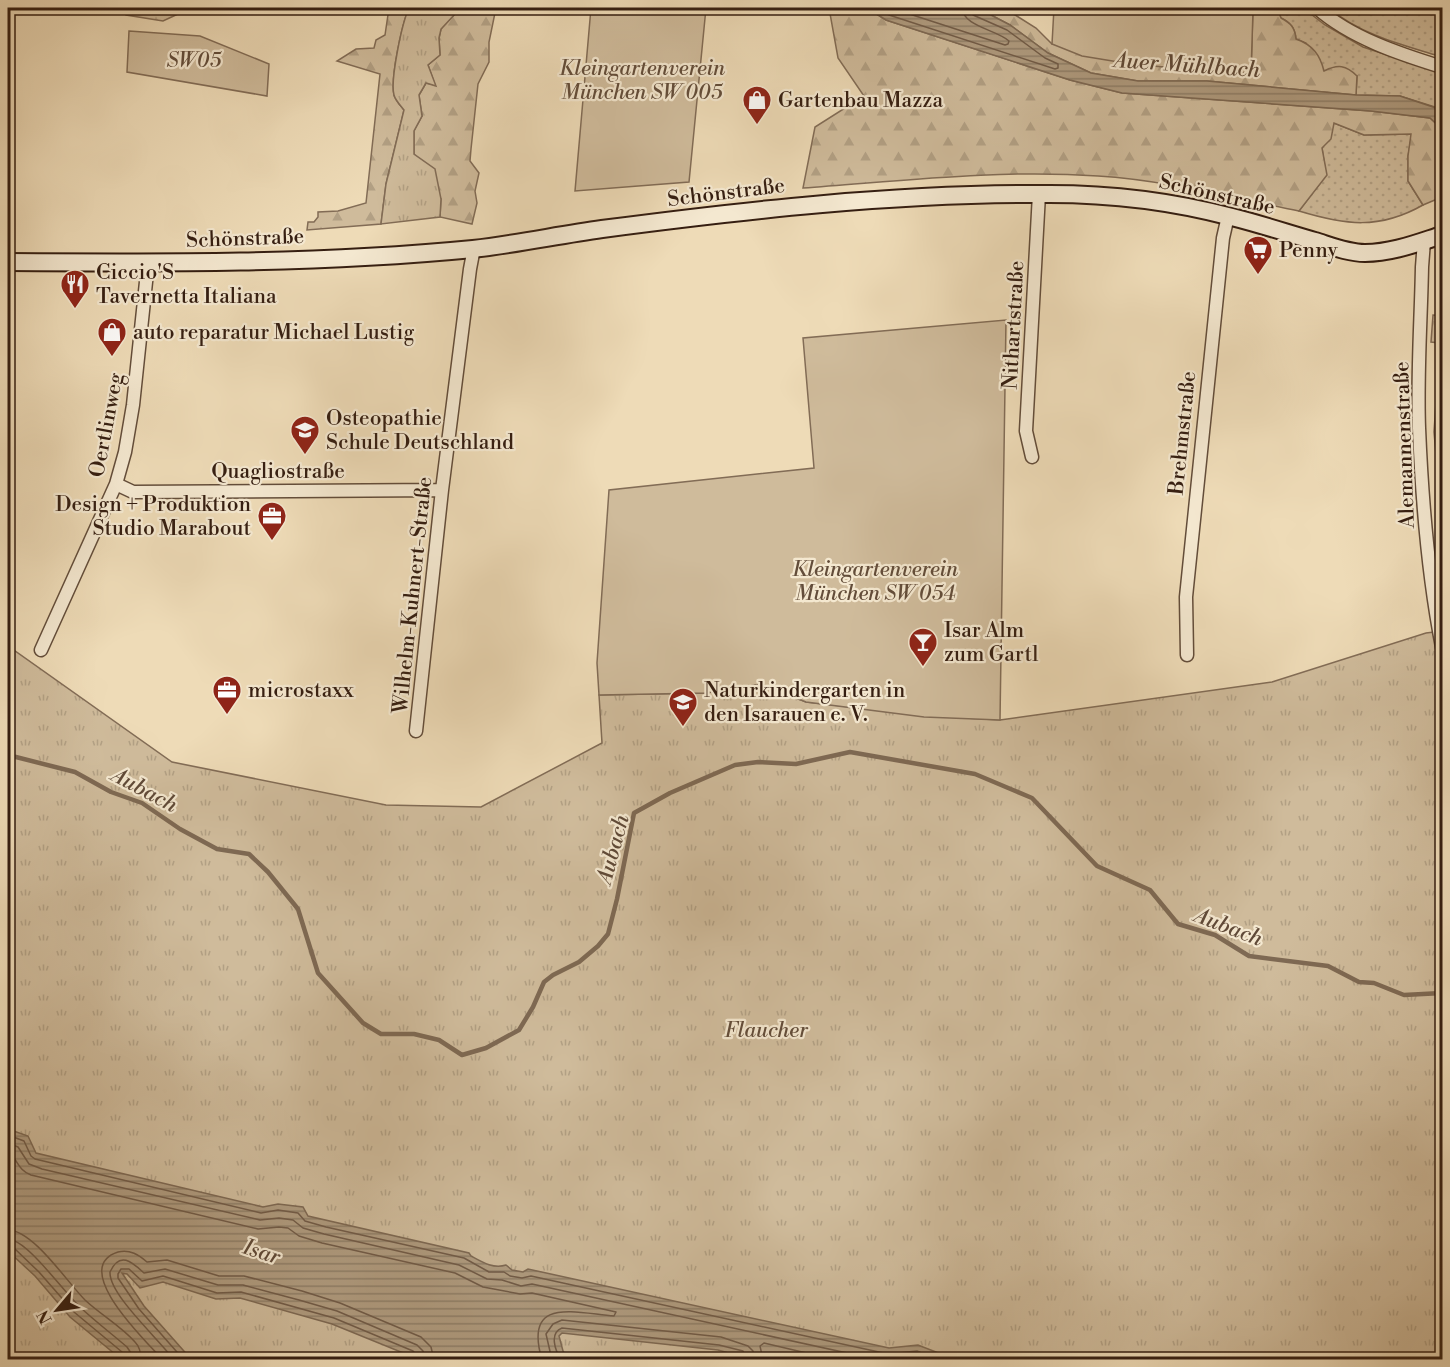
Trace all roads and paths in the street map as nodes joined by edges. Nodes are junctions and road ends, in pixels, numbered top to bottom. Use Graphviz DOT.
graph roads {
  1 [pos="1317,8"];
  2 [pos="1443,67"];
  3 [pos="1039,194"];
  4 [pos="1228,216"];
  5 [pos="1443,224"];
  6 [pos="1443,236"];
  7 [pos="1425,241"];
  8 [pos="474,249"];
  9 [pos="8,262"];
  10 [pos="148,263"];
  11 [pos="1032,458"];
  12 [pos="116,484"];
  13 [pos="442,490"];
  14 [pos="1443,647"];
  15 [pos="41,650"];
  16 [pos="1187,655"];
  17 [pos="416,731"];
  1 -- 2 [label="street"];
  3 -- 4 [label="street, Schönstraße"];
  3 -- 8 [label="street, Schönstraße"];
  3 -- 11 [label="street, Nithartstraße"];
  4 -- 7 [label="street, Schönstraße"];
  4 -- 16 [label="street, Brehmstraße"];
  5 -- 7 [label="street"];
  6 -- 7 [label="street, Schönstraße"];
  7 -- 14 [label="street, Alemannenstraße"];
  8 -- 10 [label="street, Schönstraße"];
  8 -- 13 [label="street, Wilhelm-Kuhnert-Straße"];
  9 -- 10 [label="street, Schönstraße"];
  10 -- 12 [label="street, Oertlinweg"];
  12 -- 13 [label="street, Quagliostraße"];
  12 -- 15 [label="street, Oertlinweg"];
  13 -- 17 [label="street, Wilhelm-Kuhnert-Straße"];
}
